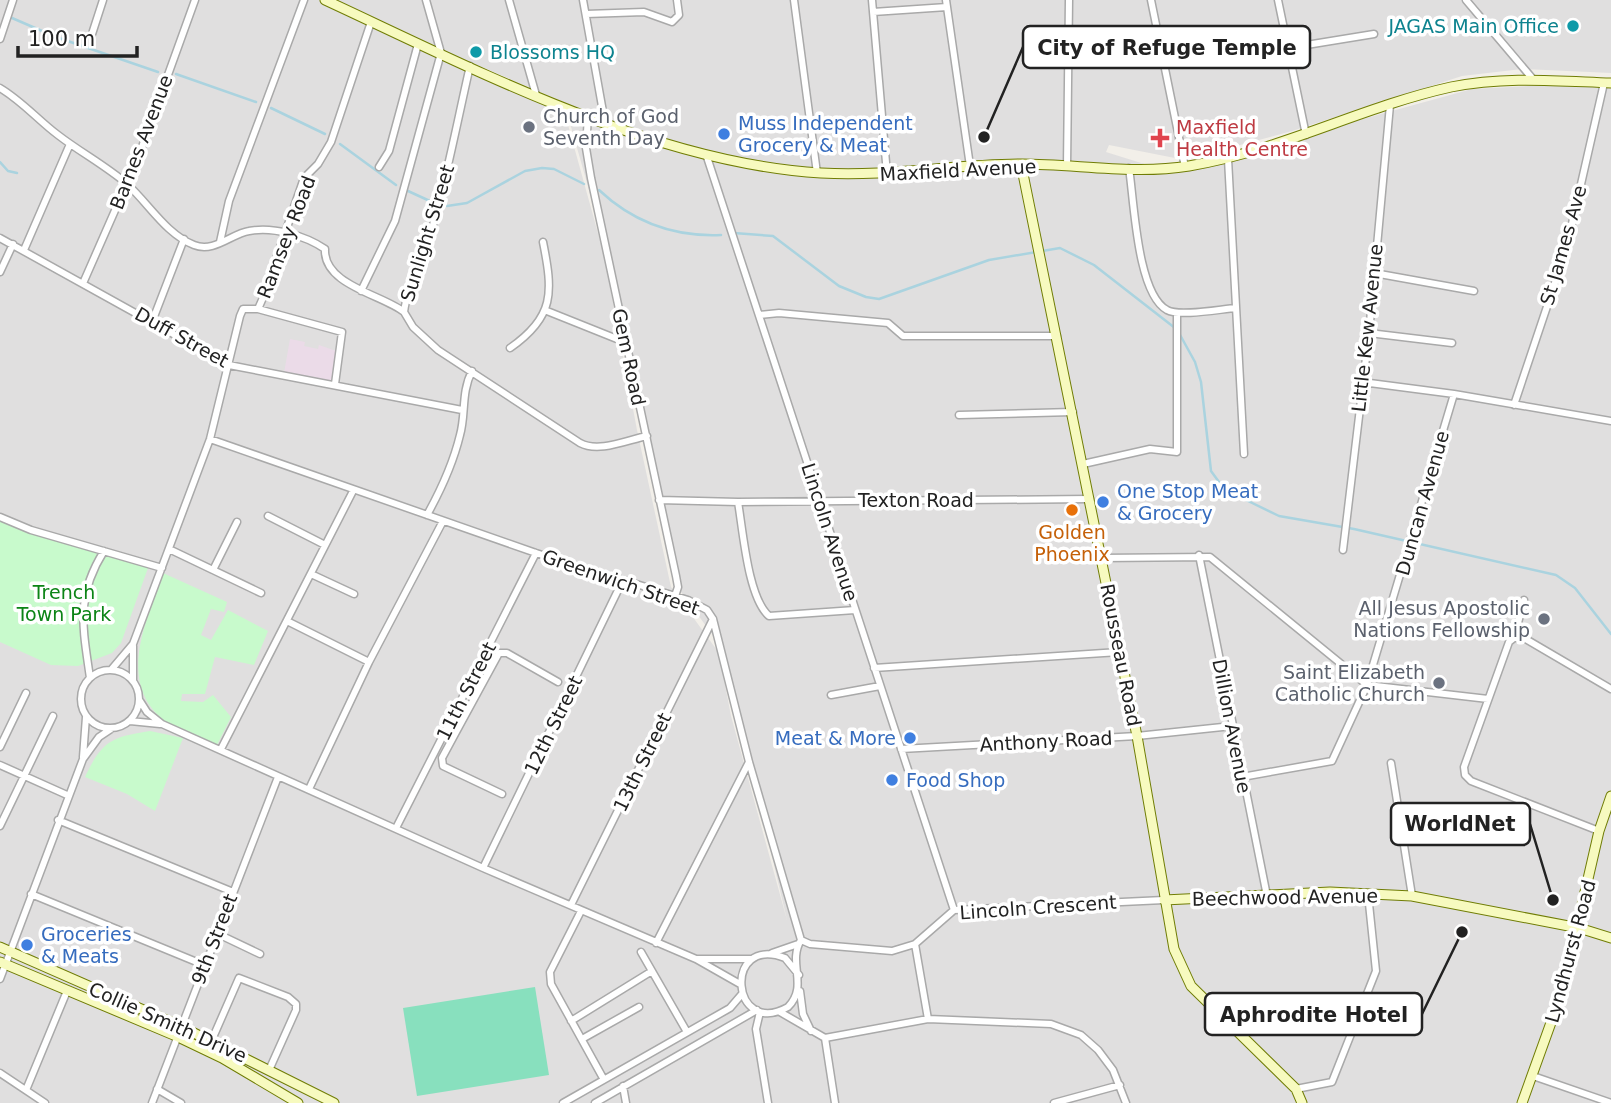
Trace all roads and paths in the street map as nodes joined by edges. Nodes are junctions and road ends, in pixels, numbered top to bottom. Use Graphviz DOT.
graph roads {
  1 [pos="13,0"];
  2 [pos="103,0"];
  3 [pos="195,0"];
  4 [pos="304,0"];
  5 [pos="325,0"];
  6 [pos="426,0"];
  7 [pos="509,0"];
  8 [pos="583,0"];
  9 [pos="677,0"];
  10 [pos="794,0"];
  11 [pos="872,0"];
  12 [pos="1069,0"];
  13 [pos="1151,0"];
  14 [pos="1278,0"];
  15 [pos="1466,0"];
  16 [pos="946,4"];
  17 [pos="873,12"];
  18 [pos="586,14"];
  19 [pos="371,22"];
  20 [pos="92,34"];
  21 [pos="1374,34"];
  22 [pos="0,39"];
  23 [pos="418,44"];
  24 [pos="1288,48"];
  25 [pos="441,53"];
  26 [pos="470,66"];
  27 [pos="1532,78"];
  28 [pos="1608,83"];
  29 [pos="0,88"];
  30 [pos="536,95"];
  31 [pos="1390,105"];
  32 [pos="588,116"];
  33 [pos="606,123"];
  34 [pos="1306,135"];
  35 [pos="70,144"];
  36 [pos="706,155"];
  37 [pos="1228,159"];
  38 [pos="1021,164"];
  39 [pos="970,166"];
  40 [pos="1067,166"];
  41 [pos="379,167"];
  42 [pos="1185,167"];
  43 [pos="1129,168"];
  44 [pos="817,173"];
  45 [pos="887,174"];
  46 [pos="127,184"];
  47 [pos="285,233"];
  48 [pos="0,238"];
  49 [pos="184,240"];
  50 [pos="543,242"];
  51 [pos="220,243"];
  52 [pos="13,244"];
  53 [pos="24,250"];
  54 [pos="0,272"];
  55 [pos="1374,273"];
  56 [pos="83,281"];
  57 [pos="361,291"];
  58 [pos="1474,291"];
  59 [pos="1236,308"];
  60 [pos="258,309"];
  61 [pos="547,311"];
  62 [pos="404,312"];
  63 [pos="1177,313"];
  64 [pos="759,315"];
  65 [pos="152,321"];
  66 [pos="1369,333"];
  67 [pos="1057,336"];
  68 [pos="626,343"];
  69 [pos="1452,343"];
  70 [pos="510,348"];
  71 [pos="229,365"];
  72 [pos="471,371"];
  73 [pos="1362,382"];
  74 [pos="335,384"];
  75 [pos="1454,394"];
  76 [pos="1514,405"];
  77 [pos="462,410"];
  78 [pos="1073,412"];
  79 [pos="959,415"];
  80 [pos="1611,421"];
  81 [pos="646,436"];
  82 [pos="210,439"];
  83 [pos="1244,454"];
  84 [pos="1083,464"];
  85 [pos="353,491"];
  86 [pos="1090,499"];
  87 [pos="659,500"];
  88 [pos="820,500"];
  89 [pos="738,502"];
  90 [pos="427,515"];
  91 [pos="268,516"];
  92 [pos="0,517"];
  93 [pos="443,521"];
  94 [pos="237,522"];
  95 [pos="325,545"];
  96 [pos="169,549"];
  97 [pos="1343,550"];
  98 [pos="103,551"];
  99 [pos="536,553"];
  100 [pos="1199,555"];
  101 [pos="1101,558"];
  102 [pos="162,568"];
  103 [pos="213,570"];
  104 [pos="311,574"];
  105 [pos="622,582"];
  106 [pos="261,593"];
  107 [pos="354,594"];
  108 [pos="675,596"];
  109 [pos="1524,600"];
  110 [pos="855,610"];
  111 [pos="713,619"];
  112 [pos="288,621"];
  113 [pos="1514,638"];
  114 [pos="133,644"];
  115 [pos="1119,652"];
  116 [pos="369,662"];
  117 [pos="874,668"];
  118 [pos="111,670"];
  119 [pos="90,678"];
  120 [pos="133,680"];
  121 [pos="558,682"];
  122 [pos="1367,685"];
  123 [pos="880,686"];
  124 [pos="1611,689"];
  125 [pos="26,693"];
  126 [pos="831,695"];
  127 [pos="1488,699"];
  128 [pos="139,701"];
  129 [pos="53,716"];
  130 [pos="86,717"];
  131 [pos="130,721"];
  132 [pos="162,724"];
  133 [pos="1232,726"];
  134 [pos="447,728"];
  135 [pos="111,729"];
  136 [pos="456,732"];
  137 [pos="1137,736"];
  138 [pos="0,747"];
  139 [pos="901,749"];
  140 [pos="221,750"];
  141 [pos="83,759"];
  142 [pos="749,762"];
  143 [pos="1391,763"];
  144 [pos="0,765"];
  145 [pos="24,776"];
  146 [pos="278,776"];
  147 [pos="1242,778"];
  148 [pos="309,789"];
  149 [pos="502,794"];
  150 [pos="67,795"];
  151 [pos="1611,796"];
  152 [pos="58,820"];
  153 [pos="0,826"];
  154 [pos="396,828"];
  155 [pos="1599,831"];
  156 [pos="483,868"];
  157 [pos="233,892"];
  158 [pos="31,894"];
  159 [pos="1368,894"];
  160 [pos="1412,896"];
  161 [pos="1268,897"];
  162 [pos="1164,900"];
  163 [pos="571,905"];
  164 [pos="954,910"];
  165 [pos="581,911"];
  166 [pos="1579,928"];
  167 [pos="216,933"];
  168 [pos="1611,938"];
  169 [pos="799,942"];
  170 [pos="656,943"];
  171 [pos="915,944"];
  172 [pos="5,949"];
  173 [pos="641,952"];
  174 [pos="260,954"];
  175 [pos="764,954"];
  176 [pos="696,959"];
  177 [pos="752,959"];
  178 [pos="3,963"];
  179 [pos="204,965"];
  180 [pos="652,971"];
  181 [pos="799,975"];
  182 [pos="0,979"];
  183 [pos="740,984"];
  184 [pos="800,986"];
  185 [pos="67,991"];
  186 [pos="742,994"];
  187 [pos="639,1007"];
  188 [pos="758,1011"];
  189 [pos="780,1012"];
  190 [pos="928,1019"];
  191 [pos="571,1021"];
  192 [pos="180,1026"];
  193 [pos="687,1032"];
  194 [pos="813,1034"];
  195 [pos="176,1036"];
  196 [pos="825,1038"];
  197 [pos="582,1039"];
  198 [pos="211,1042"];
  199 [pos="270,1068"];
  200 [pos="0,1073"];
  201 [pos="1533,1076"];
  202 [pos="603,1078"];
  203 [pos="1120,1085"];
  204 [pos="623,1086"];
  205 [pos="157,1089"];
  206 [pos="1296,1089"];
  207 [pos="26,1090"];
  208 [pos="36,1100"];
  209 [pos="45,1103"];
  210 [pos="152,1103"];
  211 [pos="181,1103"];
  212 [pos="298,1103"];
  213 [pos="334,1103"];
  214 [pos="563,1103"];
  215 [pos="596,1103"];
  216 [pos="626,1103"];
  217 [pos="768,1103"];
  218 [pos="835,1103"];
  219 [pos="1054,1103"];
  220 [pos="1126,1103"];
  221 [pos="1302,1103"];
  222 [pos="1522,1103"];
  223 [pos="1611,1103"];
  1 -- 22 [label="street"];
  2 -- 20 [label="street"];
  3 -- 46 [label="street, Barnes Avenue"];
  4 -- 51 [label="street"];
  5 -- 19 [label="street, Maxfield Avenue"];
  6 -- 25 [label="street"];
  7 -- 30 [label="street"];
  8 -- 18 [label="street"];
  9 -- 18 [label="street"];
  10 -- 44 [label="street"];
  11 -- 17 [label="street"];
  12 -- 40 [label="street"];
  13 -- 42 [label="street"];
  14 -- 24 [label="street"];
  15 -- 27 [label="street"];
  16 -- 17 [label="street"];
  16 -- 39 [label="street"];
  17 -- 45 [label="street"];
  18 -- 33 [label="street"];
  19 -- 23 [label="street, Maxfield Avenue"];
  19 -- 47 [label="street, Ramsey Road"];
  21 -- 24 [label="street"];
  23 -- 25 [label="street, Maxfield Avenue"];
  23 -- 41 [label="street"];
  24 -- 34 [label="street"];
  25 -- 26 [label="street, Maxfield Avenue"];
  25 -- 57 [label="street"];
  26 -- 30 [label="street, Maxfield Avenue"];
  26 -- 62 [label="street, Sunlight Street"];
  27 -- 28 [label="street, Maxfield Avenue"];
  27 -- 31 [label="street, Maxfield Avenue"];
  28 -- 76 [label="street, St James Ave"];
  29 -- 35 [label="street"];
  30 -- 32 [label="street, Maxfield Avenue"];
  31 -- 34 [label="street, Maxfield Avenue"];
  31 -- 55 [label="street, Little Kew Avenue"];
  32 -- 33 [label="street, Maxfield Avenue"];
  32 -- 68 [label="street, Gem Road"];
  33 -- 36 [label="street, Maxfield Avenue"];
  34 -- 37 [label="street, Maxfield Avenue"];
  35 -- 46 [label="street"];
  35 -- 53 [label="street"];
  36 -- 44 [label="street, Maxfield Avenue"];
  36 -- 64 [label="street, Lincoln Avenue"];
  37 -- 42 [label="street, Maxfield Avenue"];
  37 -- 59 [label="street"];
  38 -- 39 [label="street, Maxfield Avenue"];
  38 -- 40 [label="street, Maxfield Avenue"];
  38 -- 67 [label="street, Rousseau Road"];
  39 -- 45 [label="street, Maxfield Avenue"];
  40 -- 43 [label="street, Maxfield Avenue"];
  42 -- 43 [label="street, Maxfield Avenue"];
  43 -- 63 [label="street"];
  44 -- 45 [label="street, Maxfield Avenue"];
  46 -- 49 [label="street"];
  46 -- 56 [label="street, Barnes Avenue"];
  47 -- 51 [label="street"];
  47 -- 57 [label="street"];
  47 -- 60 [label="street, Ramsey Road"];
  48 -- 52 [label="street, Duff Street"];
  49 -- 51 [label="street"];
  49 -- 65 [label="street"];
  50 -- 61 [label="street"];
  52 -- 53 [label="street, Duff Street"];
  52 -- 54 [label="street"];
  53 -- 56 [label="street, Duff Street"];
  55 -- 58 [label="street"];
  55 -- 66 [label="street, Little Kew Avenue"];
  56 -- 65 [label="street, Duff Street"];
  57 -- 62 [label="street"];
  59 -- 63 [label="street"];
  59 -- 83 [label="street"];
  60 -- 71 [label="street, Ramsey Road"];
  60 -- 74 [label="street"];
  61 -- 68 [label="street"];
  61 -- 70 [label="street"];
  62 -- 72 [label="street, Sunlight Street"];
  63 -- 84 [label="street"];
  64 -- 67 [label="street"];
  64 -- 88 [label="street, Lincoln Avenue"];
  65 -- 71 [label="street, Duff Street"];
  66 -- 69 [label="street"];
  66 -- 73 [label="street, Little Kew Avenue"];
  67 -- 78 [label="street, Rousseau Road"];
  68 -- 81 [label="street, Gem Road"];
  71 -- 74 [label="street, Duff Street"];
  71 -- 82 [label="street"];
  72 -- 77 [label="street"];
  72 -- 81 [label="street, Sunlight Street"];
  73 -- 75 [label="street"];
  73 -- 97 [label="street, Little Kew Avenue"];
  74 -- 77 [label="street, Duff Street"];
  75 -- 76 [label="street"];
  75 -- 122 [label="street, Duncan Avenue"];
  76 -- 80 [label="street"];
  77 -- 90 [label="street"];
  78 -- 79 [label="street"];
  78 -- 84 [label="street, Rousseau Road"];
  81 -- 87 [label="street, Gem Road"];
  82 -- 85 [label="street, Greenwich Street"];
  82 -- 96 [label="street"];
  84 -- 86 [label="street, Rousseau Road"];
  85 -- 90 [label="street, Greenwich Street"];
  85 -- 95 [label="street"];
  86 -- 88 [label="street, Texton Road"];
  86 -- 101 [label="street, Rousseau Road"];
  87 -- 89 [label="street, Texton Road"];
  87 -- 108 [label="street, Gem Road"];
  88 -- 89 [label="street, Texton Road"];
  88 -- 110 [label="street, Lincoln Avenue"];
  89 -- 110 [label="street"];
  90 -- 93 [label="street, Greenwich Street"];
  91 -- 95 [label="street"];
  92 -- 98 [label="street"];
  93 -- 99 [label="street, Greenwich Street"];
  93 -- 116 [label="street"];
  94 -- 103 [label="street"];
  95 -- 104 [label="street"];
  96 -- 102 [label="street"];
  96 -- 103 [label="street"];
  98 -- 102 [label="street"];
  98 -- 119 [label="street"];
  99 -- 105 [label="street, Greenwich Street"];
  99 -- 134 [label="street, 11th Street"];
  100 -- 101 [label="street"];
  100 -- 122 [label="street"];
  100 -- 133 [label="street, Dillion Avenue"];
  101 -- 115 [label="street, Rousseau Road"];
  102 -- 114 [label="street"];
  103 -- 106 [label="street"];
  104 -- 107 [label="street"];
  104 -- 112 [label="street"];
  105 -- 108 [label="street, Greenwich Street"];
  105 -- 156 [label="street, 12th Street"];
  108 -- 111 [label="street, Greenwich Street"];
  109 -- 113 [label="street"];
  110 -- 117 [label="street, Lincoln Avenue"];
  111 -- 142 [label="street, Greenwich Street"];
  111 -- 163 [label="street, 13th Street"];
  112 -- 116 [label="street"];
  112 -- 140 [label="street"];
  113 -- 124 [label="street"];
  113 -- 127 [label="street"];
  114 -- 118 [label="street"];
  114 -- 120 [label="street"];
  115 -- 117 [label="street"];
  115 -- 137 [label="street, Rousseau Road"];
  116 -- 148 [label="street"];
  117 -- 123 [label="street, Lincoln Avenue"];
  118 -- 119 [label="street"];
  118 -- 120 [label="street"];
  119 -- 130 [label="street"];
  120 -- 128 [label="street"];
  121 -- 136 [label="street"];
  122 -- 127 [label="street"];
  122 -- 147 [label="street, Duncan Avenue"];
  123 -- 126 [label="street"];
  123 -- 139 [label="street, Lincoln Avenue"];
  125 -- 138 [label="street"];
  127 -- 155 [label="street"];
  128 -- 131 [label="street"];
  128 -- 132 [label="street"];
  129 -- 145 [label="street"];
  130 -- 135 [label="street"];
  130 -- 141 [label="street"];
  131 -- 132 [label="street"];
  131 -- 135 [label="street"];
  132 -- 140 [label="street"];
  133 -- 137 [label="street, Anthony Road"];
  133 -- 147 [label="street, Dillion Avenue"];
  134 -- 136 [label="street"];
  134 -- 154 [label="street, 11th Street"];
  135 -- 141 [label="street"];
  136 -- 149 [label="street"];
  137 -- 139 [label="street, Anthony Road"];
  137 -- 162 [label="street, Rousseau Road"];
  139 -- 164 [label="street, Lincoln Avenue"];
  140 -- 146 [label="street"];
  141 -- 150 [label="street"];
  142 -- 169 [label="street, Greenwich Street"];
  142 -- 170 [label="street"];
  143 -- 160 [label="street"];
  144 -- 145 [label="street"];
  145 -- 150 [label="street"];
  145 -- 153 [label="street"];
  146 -- 148 [label="street"];
  146 -- 157 [label="street, 9th Street"];
  147 -- 161 [label="street, Dillion Avenue"];
  148 -- 154 [label="street"];
  150 -- 152 [label="street"];
  151 -- 155 [label="street, Lyndhurst Road"];
  152 -- 157 [label="street"];
  152 -- 158 [label="street"];
  154 -- 156 [label="street"];
  155 -- 166 [label="street, Lyndhurst Road"];
  156 -- 163 [label="street"];
  157 -- 167 [label="street, 9th Street"];
  158 -- 172 [label="street"];
  158 -- 179 [label="street"];
  159 -- 160 [label="street, Beechwood Avenue"];
  159 -- 161 [label="street, Beechwood Avenue"];
  159 -- 206 [label="street"];
  160 -- 166 [label="street, Beechwood Avenue"];
  161 -- 162 [label="street, Beechwood Avenue"];
  162 -- 164 [label="street, Lincoln Crescent"];
  162 -- 206 [label="street, Rousseau Road"];
  163 -- 165 [label="street"];
  164 -- 171 [label="street, Lincoln Crescent"];
  165 -- 170 [label="street"];
  165 -- 191 [label="street"];
  166 -- 168 [label="street, Beechwood Avenue"];
  166 -- 201 [label="street, Lyndhurst Road"];
  167 -- 174 [label="street"];
  167 -- 179 [label="street, 9th Street"];
  169 -- 171 [label="street"];
  169 -- 175 [label="street"];
  169 -- 181 [label="street, Greenwich Street"];
  170 -- 176 [label="street"];
  171 -- 190 [label="street"];
  172 -- 178 [label="street"];
  172 -- 192 [label="street, Collie Smith Drive"];
  173 -- 180 [label="street"];
  175 -- 177 [label="street"];
  175 -- 181 [label="street"];
  176 -- 177 [label="street"];
  176 -- 183 [label="street"];
  177 -- 183 [label="street"];
  178 -- 182 [label="street"];
  178 -- 185 [label="street, Collie Smith Drive"];
  179 -- 192 [label="street, 9th Street"];
  180 -- 191 [label="street"];
  180 -- 193 [label="street"];
  181 -- 184 [label="street"];
  183 -- 186 [label="street"];
  184 -- 189 [label="street"];
  184 -- 194 [label="street"];
  185 -- 195 [label="street, Collie Smith Drive"];
  185 -- 207 [label="street"];
  186 -- 188 [label="street"];
  186 -- 193 [label="street"];
  187 -- 197 [label="street"];
  188 -- 189 [label="street"];
  188 -- 204 [label="street"];
  188 -- 217 [label="street"];
  189 -- 194 [label="street"];
  190 -- 196 [label="street"];
  190 -- 203 [label="street"];
  191 -- 197 [label="street"];
  192 -- 195 [label="street, 9th Street"];
  192 -- 198 [label="street, Collie Smith Drive"];
  193 -- 202 [label="street"];
  194 -- 196 [label="street"];
  195 -- 205 [label="street, 9th Street"];
  195 -- 212 [label="street, Collie Smith Drive"];
  196 -- 218 [label="street"];
  197 -- 202 [label="street"];
  198 -- 199 [label="street, Collie Smith Drive"];
  198 -- 199 [label="street"];
  199 -- 213 [label="street, Collie Smith Drive"];
  200 -- 207 [label="street"];
  201 -- 222 [label="street, Lyndhurst Road"];
  201 -- 223 [label="street"];
  202 -- 214 [label="street"];
  203 -- 219 [label="street"];
  203 -- 220 [label="street"];
  204 -- 215 [label="street"];
  204 -- 216 [label="street"];
  205 -- 210 [label="street, 9th Street"];
  205 -- 211 [label="street"];
  206 -- 221 [label="street, Rousseau Road"];
  207 -- 208 [label="street"];
  208 -- 209 [label="street"];
}
